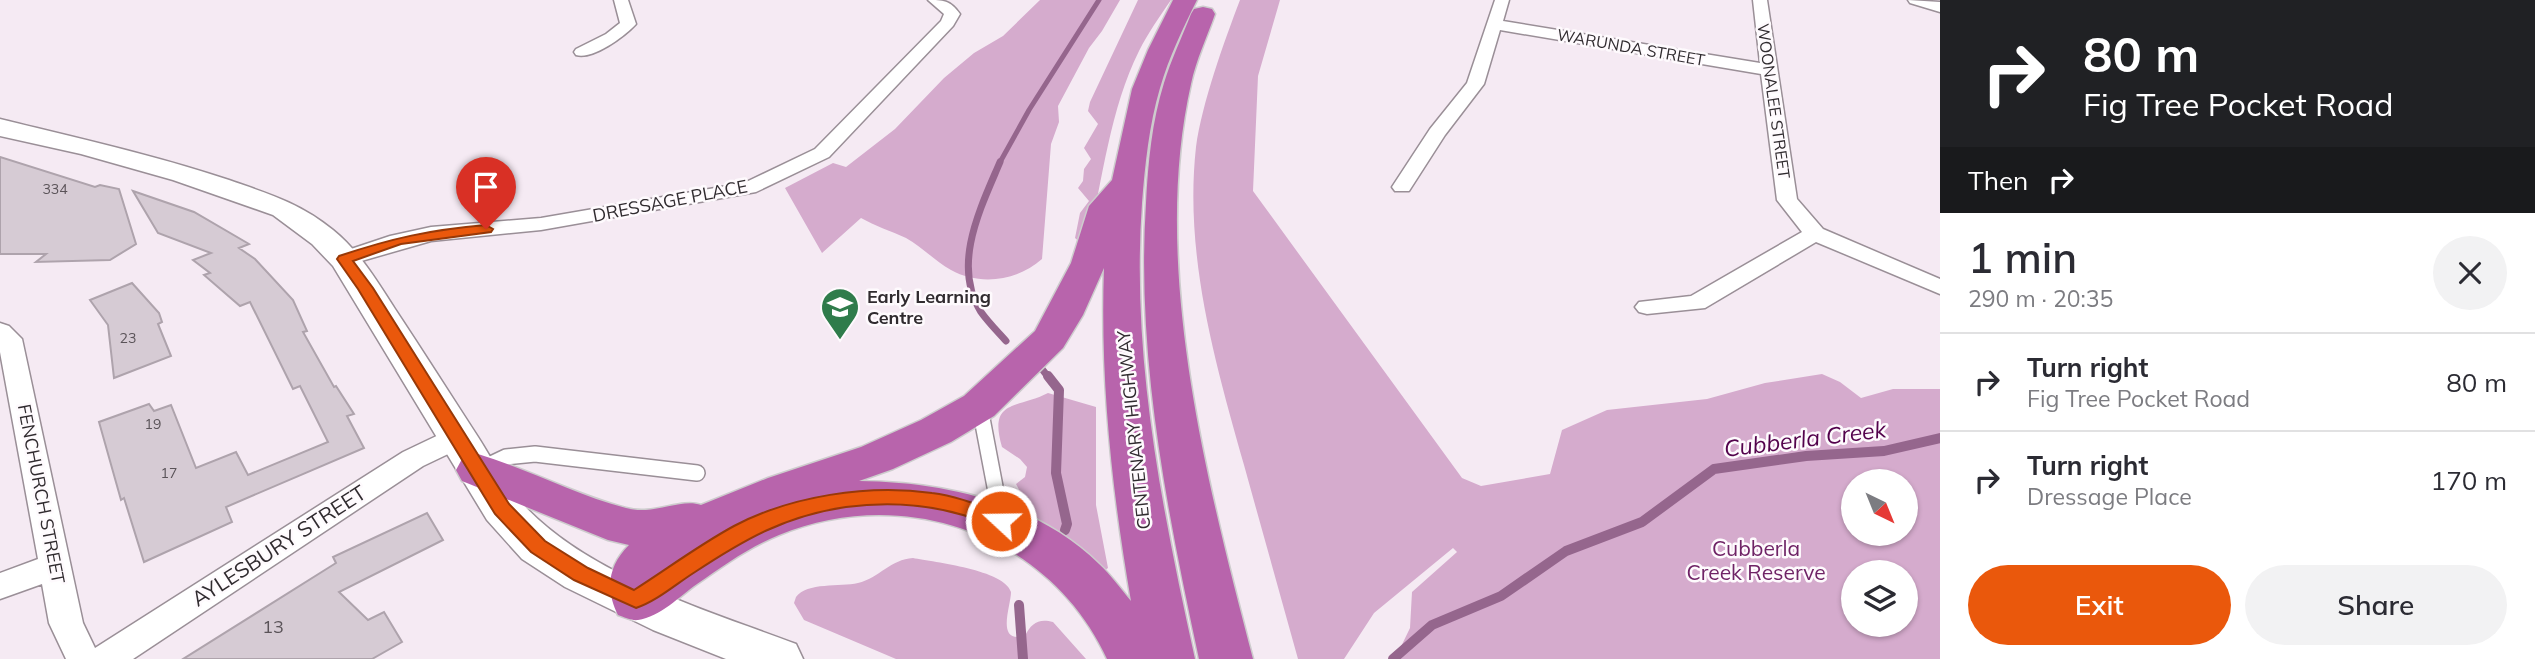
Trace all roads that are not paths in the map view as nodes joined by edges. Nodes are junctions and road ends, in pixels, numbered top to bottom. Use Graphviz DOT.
graph roads {
  1 [pos="621,0"];
  2 [pos="934,0"];
  3 [pos="1185,0"];
  4 [pos="1210,0"];
  5 [pos="1502,0"];
  6 [pos="1760,0"];
  7 [pos="1915,0"];
  8 [pos="1940,7"];
  9 [pos="1493,24"];
  10 [pos="582,52"];
  11 [pos="1769,70"];
  12 [pos="0,127"];
  13 [pos="1127,183"];
  14 [pos="1402,187"];
  15 [pos="1815,234"];
  16 [pos="344,259"];
  17 [pos="1940,286"];
  18 [pos="1647,307"];
  19 [pos="0,331"];
  20 [pos="979,406"];
  21 [pos="468,454"];
  22 [pos="697,472"];
  23 [pos="755,501"];
  24 [pos="1001,521"];
  25 [pos="55,566"];
  26 [pos="0,586"];
  27 [pos="636,600"];
  28 [pos="83,659"];
  29 [pos="105,659"];
  30 [pos="779,659"];
  31 [pos="1134,659"];
  32 [pos="1168,659"];
  33 [pos="1226,659"];
  1 -- 10 [label="street"];
  2 -- 16 [label="street, DRESSAGE PLACE"];
  3 -- 13 [label="highway, CENTENARY HIGHWAY"];
  4 -- 33 [label="highway"];
  5 -- 9 [label="street"];
  6 -- 11 [label="street, WOONALEE STREET"];
  7 -- 8 [label="street"];
  9 -- 11 [label="street, WARUNDA STREET"];
  9 -- 14 [label="street"];
  11 -- 15 [label="street, WOONALEE STREET"];
  12 -- 16 [label="main road"];
  13 -- 20 [label="highway"];
  13 -- 32 [label="highway, CENTENARY HIGHWAY"];
  15 -- 17 [label="street"];
  15 -- 18 [label="street"];
  16 -- 21 [label="main road"];
  19 -- 25 [label="street, FENCHURCH STREET"];
  20 -- 23 [label="highway"];
  20 -- 24 [label="lane"];
  21 -- 22 [label="lane"];
  21 -- 23 [label="highway"];
  21 -- 27 [label="main road"];
  21 -- 29 [label="street, AYLESBURY STREET"];
  23 -- 27 [label="highway"];
  24 -- 27 [label="highway"];
  24 -- 31 [label="highway"];
  25 -- 26 [label="street"];
  25 -- 28 [label="street, FENCHURCH STREET"];
  27 -- 30 [label="main road"];
}
